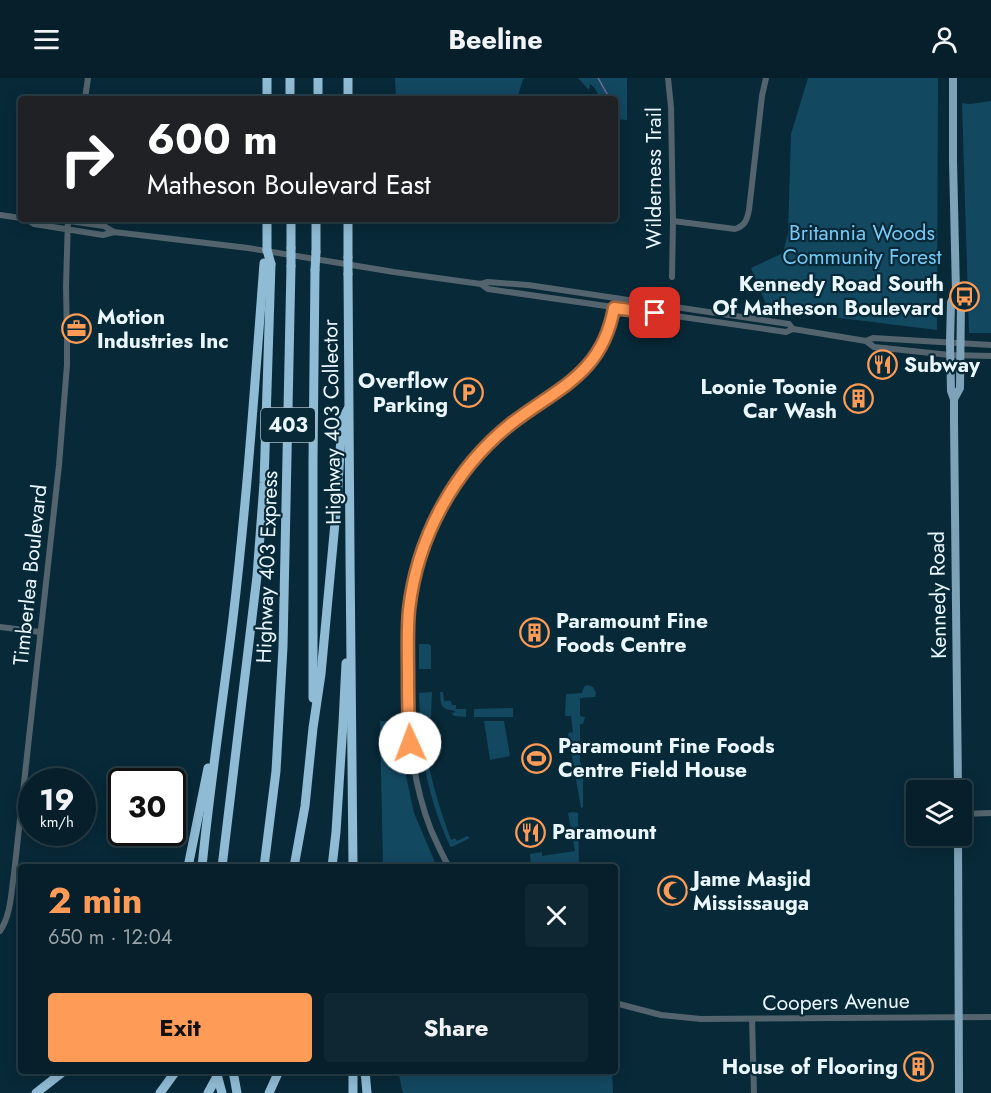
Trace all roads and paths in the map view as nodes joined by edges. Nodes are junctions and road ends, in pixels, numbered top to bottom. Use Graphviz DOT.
graph roads {
  1 [pos="88,78"];
  2 [pos="267,78"];
  3 [pos="290,78"];
  4 [pos="318,78"];
  5 [pos="348,78"];
  6 [pos="668,78"];
  7 [pos="766,78"];
  8 [pos="953,78"];
  9 [pos="85,96"];
  10 [pos="267,96"];
  11 [pos="290,96"];
  12 [pos="318,96"];
  13 [pos="348,96"];
  14 [pos="0,215"];
  15 [pos="18,218"];
  16 [pos="673,221"];
  17 [pos="31,222"];
  18 [pos="68,222"];
  19 [pos="80,222"];
  20 [pos="267,222"];
  21 [pos="291,222"];
  22 [pos="316,222"];
  23 [pos="348,222"];
  24 [pos="67,230"];
  25 [pos="114,232"];
  26 [pos="267,264"];
  27 [pos="672,277"];
  28 [pos="481,284"];
  29 [pos="956,293"];
  30 [pos="614,308"];
  31 [pos="793,329"];
  32 [pos="866,341"];
  33 [pos="950,343"];
  34 [pos="961,343"];
  35 [pos="991,345"];
  36 [pos="950,355"];
  37 [pos="960,355"];
  38 [pos="991,356"];
  39 [pos="954,399"];
  40 [pos="349,407"];
  41 [pos="350,625"];
  42 [pos="0,627"];
  43 [pos="40,632"];
  44 [pos="220,713"];
  45 [pos="313,728"];
  46 [pos="958,780"];
  47 [pos="972,813"];
  48 [pos="991,813"];
  49 [pos="958,846"];
  50 [pos="189,864"];
  51 [pos="202,864"];
  52 [pos="222,864"];
  53 [pos="264,864"];
  54 [pos="295,864"];
  55 [pos="332,864"];
  56 [pos="353,864"];
  57 [pos="448,864"];
  58 [pos="0,931"];
  59 [pos="618,1004"];
  60 [pos="991,1017"];
  61 [pos="958,1018"];
  62 [pos="752,1020"];
  63 [pos="60,1074"];
  64 [pos="174,1074"];
  65 [pos="217,1074"];
  66 [pos="219,1074"];
  67 [pos="234,1074"];
  68 [pos="278,1074"];
  69 [pos="353,1074"];
  70 [pos="365,1074"];
  71 [pos="36,1093"];
  72 [pos="160,1093"];
  73 [pos="208,1093"];
  74 [pos="222,1093"];
  75 [pos="237,1093"];
  76 [pos="269,1093"];
  77 [pos="353,1093"];
  78 [pos="367,1093"];
  79 [pos="754,1093"];
  80 [pos="959,1093"];
  1 -- 9 [label="street"];
  2 -- 10 [label="highway"];
  3 -- 11 [label="highway"];
  4 -- 12 [label="highway"];
  5 -- 13 [label="highway"];
  6 -- 16 [label="street, Wilderness Trail"];
  7 -- 16 [label="street"];
  8 -- 29 [label="main road, Kennedy Road"];
  14 -- 15 [label="street"];
  16 -- 27 [label="street, Wilderness Trail"];
  17 -- 24 [label="street"];
  18 -- 24 [label="street, Timberlea Boulevard"];
  19 -- 25 [label="street"];
  20 -- 26 [label="highway, bridge"];
  21 -- 53 [label="highway, Highway 403 Express / 403, bridge"];
  22 -- 45 [label="highway, Highway 403 Express / 403, bridge"];
  23 -- 40 [label="highway, Highway 403 Collector, bridge"];
  24 -- 25 [label="street"];
  24 -- 43 [label="street, Timberlea Boulevard"];
  25 -- 28 [label="street"];
  26 -- 44 [label="highway"];
  26 -- 52 [label="highway"];
  28 -- 30 [label="street"];
  28 -- 31 [label="street"];
  29 -- 33 [label="main road, Kennedy Road"];
  29 -- 34 [label="main road, Kennedy Road"];
  30 -- 31 [label="street"];
  30 -- 57 [label="street"];
  31 -- 32 [label="street"];
  32 -- 33 [label="street"];
  32 -- 36 [label="street"];
  33 -- 34 [label="street"];
  33 -- 36 [label="main road, Kennedy Road"];
  34 -- 35 [label="street"];
  34 -- 37 [label="main road, Kennedy Road"];
  36 -- 37 [label="street"];
  36 -- 39 [label="main road, Kennedy Road"];
  37 -- 38 [label="street"];
  37 -- 39 [label="main road, Kennedy Road"];
  39 -- 46 [label="main road, Kennedy Road"];
  40 -- 41 [label="highway, Highway 403 Collector"];
  40 -- 45 [label="highway"];
  41 -- 55 [label="highway"];
  41 -- 56 [label="highway"];
  42 -- 43 [label="street"];
  43 -- 58 [label="street, Timberlea Boulevard"];
  44 -- 50 [label="highway"];
  44 -- 51 [label="highway"];
  45 -- 54 [label="highway, 403"];
  47 -- 48 [label="street"];
  49 -- 61 [label="main road"];
  59 -- 62 [label="street"];
  60 -- 61 [label="street, Coopers Avenue"];
  61 -- 62 [label="street, Coopers Avenue"];
  61 -- 80 [label="main road"];
  62 -- 79 [label="street, Coopers Avenue"];
  63 -- 71 [label="highway"];
  64 -- 72 [label="highway"];
  65 -- 73 [label="highway, bridge"];
  66 -- 74 [label="highway"];
  67 -- 75 [label="highway"];
  68 -- 76 [label="highway"];
  69 -- 77 [label="highway"];
  70 -- 78 [label="highway"];
}
